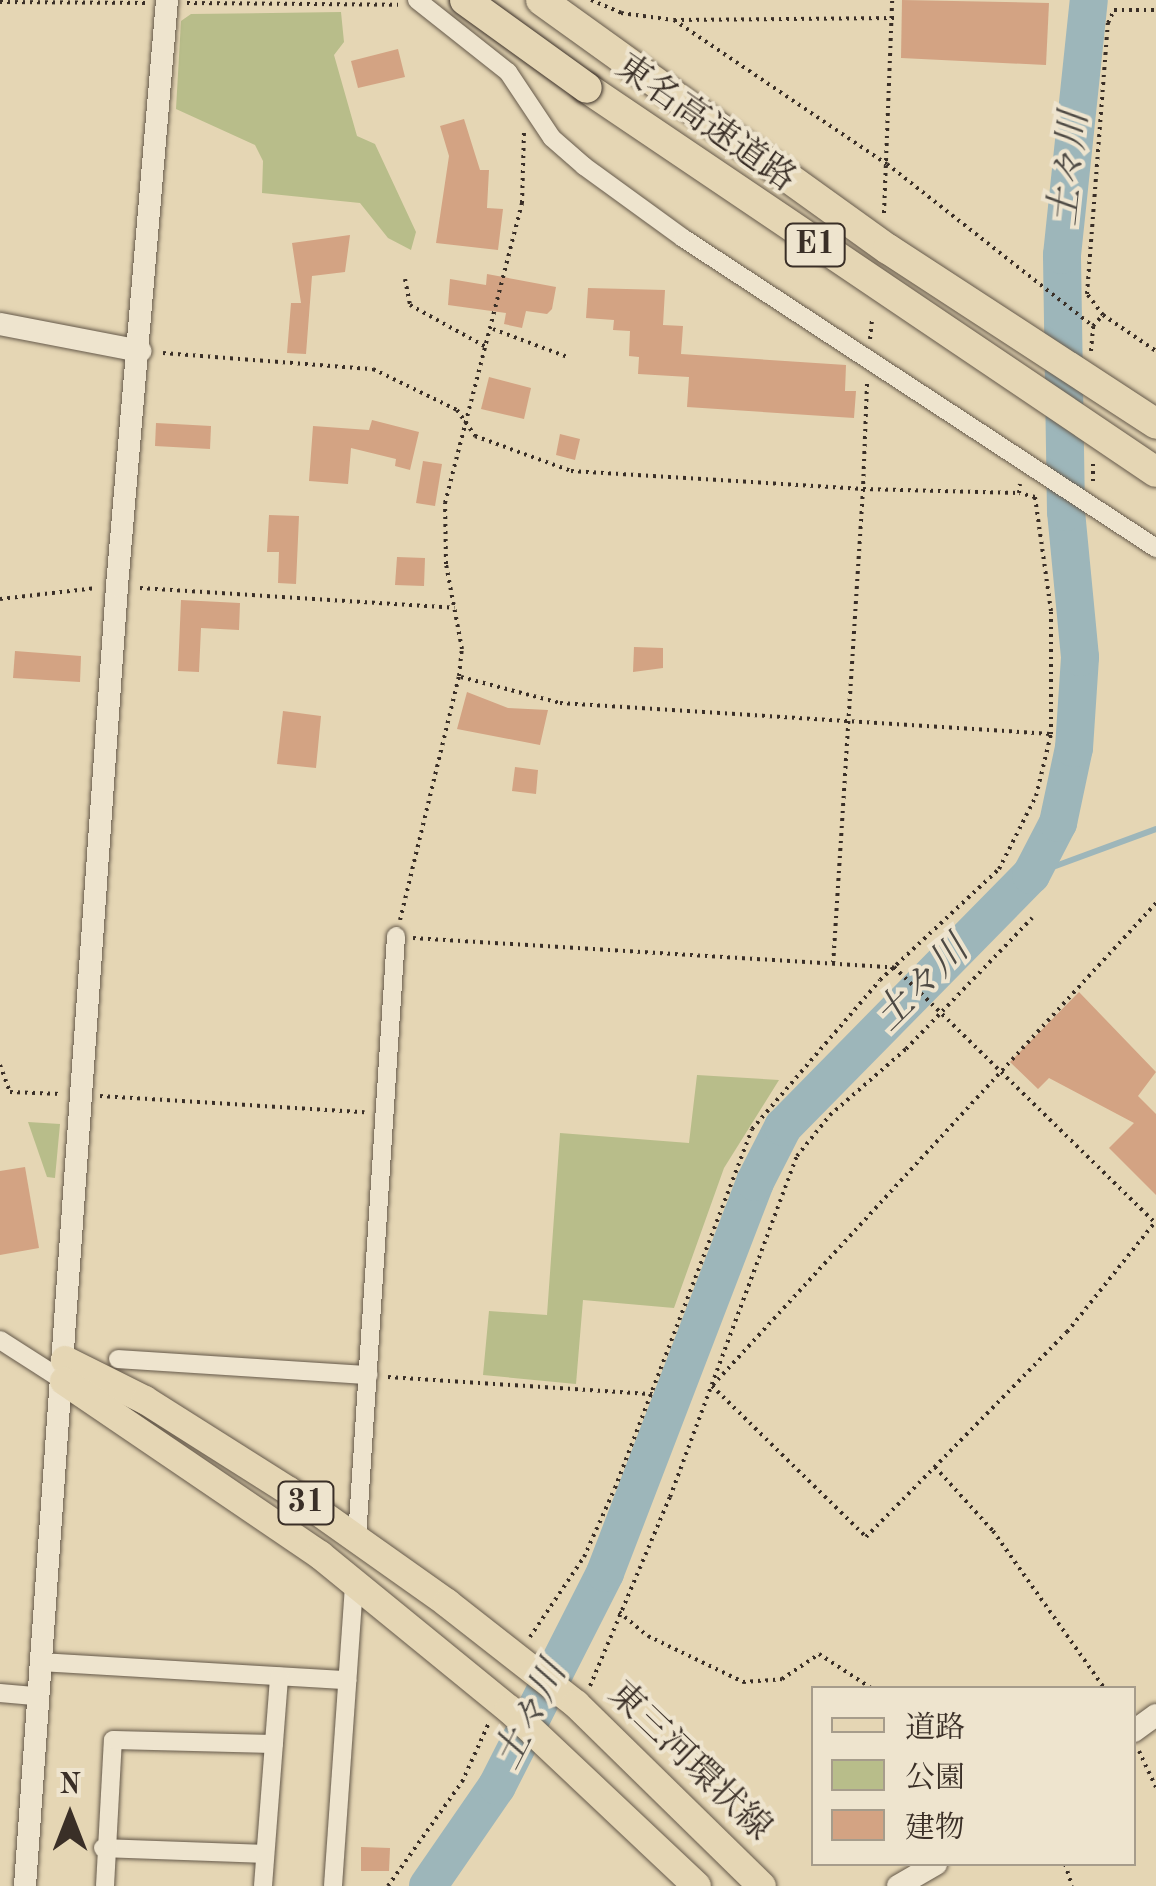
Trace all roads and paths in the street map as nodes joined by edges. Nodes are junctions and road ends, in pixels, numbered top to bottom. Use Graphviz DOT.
graph roads {
  1 [pos="417,0"];
  2 [pos="464,0"];
  3 [pos="541,0"];
  4 [pos="591,0"];
  5 [pos="892,0"];
  6 [pos="0,2"];
  7 [pos="166,2"];
  8 [pos="1156,10"];
  9 [pos="894,18"];
  10 [pos="674,20"];
  11 [pos="526,96"];
  12 [pos="887,164"];
  13 [pos="884,218"];
  14 [pos="405,278"];
  15 [pos="1102,315"];
  16 [pos="872,320"];
  17 [pos="0,324"];
  18 [pos="1092,326"];
  19 [pos="491,329"];
  20 [pos="486,346"];
  21 [pos="140,351"];
  22 [pos="1156,351"];
  23 [pos="568,357"];
  24 [pos="868,360"];
  25 [pos="1088,366"];
  26 [pos="1156,424"];
  27 [pos="468,428"];
  28 [pos="1020,458"];
  29 [pos="1156,472"];
  30 [pos="863,489"];
  31 [pos="1019,493"];
  32 [pos="1156,548"];
  33 [pos="118,586"];
  34 [pos="0,599"];
  35 [pos="454,608"];
  36 [pos="458,676"];
  37 [pos="848,721"];
  38 [pos="1052,734"];
  39 [pos="1156,903"];
  40 [pos="1032,918"];
  41 [pos="396,936"];
  42 [pos="834,962"];
  43 [pos="894,967"];
  44 [pos="940,1014"];
  45 [pos="0,1065"];
  46 [pos="999,1070"];
  47 [pos="83,1096"];
  48 [pos="385,1114"];
  49 [pos="1156,1223"];
  50 [pos="6,1344"];
  51 [pos="118,1359"];
  52 [pos="65,1370"];
  53 [pos="368,1375"];
  54 [pos="712,1386"];
  55 [pos="653,1394"];
  56 [pos="935,1467"];
  57 [pos="357,1538"];
  58 [pos="354,1582"];
  59 [pos="619,1612"];
  60 [pos="40,1662"];
  61 [pos="524,1664"];
  62 [pos="279,1678"];
  63 [pos="347,1680"];
  64 [pos="868,1686"];
  65 [pos="1103,1686"];
  66 [pos="0,1693"];
  67 [pos="37,1696"];
  68 [pos="505,1706"];
  69 [pos="579,1706"];
  70 [pos="274,1744"];
  71 [pos="1136,1745"];
  72 [pos="1156,1787"];
  73 [pos="103,1848"];
  74 [pos="265,1854"];
  75 [pos="933,1866"];
  76 [pos="26,1886"];
  77 [pos="105,1886"];
  78 [pos="263,1886"];
  79 [pos="333,1886"];
  80 [pos="388,1886"];
  81 [pos="697,1886"];
  82 [pos="762,1886"];
  83 [pos="898,1886"];
  1 -- 7 [label="path"];
  1 -- 11 [label="street"];
  2 -- 29 [label="highway, 東名高速道路 / E1, bridge"];
  3 -- 25 [label="highway, 東名高速道路 / E1"];
  4 -- 10 [label="path"];
  5 -- 9 [label="path"];
  6 -- 7 [label="path"];
  7 -- 21 [label="street"];
  8 -- 15 [label="path"];
  9 -- 10 [label="path"];
  9 -- 12 [label="path"];
  10 -- 12 [label="path"];
  11 -- 19 [label="path"];
  11 -- 24 [label="street"];
  12 -- 13 [label="path"];
  12 -- 18 [label="path"];
  14 -- 20 [label="path"];
  15 -- 18 [label="path"];
  15 -- 22 [label="path"];
  16 -- 24 [label="path"];
  17 -- 21 [label="street"];
  18 -- 25 [label="path"];
  19 -- 20 [label="path"];
  19 -- 23 [label="path"];
  20 -- 27 [label="path"];
  21 -- 27 [label="path"];
  21 -- 33 [label="street"];
  24 -- 28 [label="street"];
  24 -- 30 [label="path"];
  25 -- 26 [label="highway, 東名高速道路 / E1"];
  27 -- 30 [label="path"];
  27 -- 35 [label="path"];
  28 -- 31 [label="path"];
  28 -- 32 [label="street"];
  30 -- 31 [label="path"];
  30 -- 37 [label="path"];
  31 -- 38 [label="path"];
  33 -- 34 [label="path"];
  33 -- 35 [label="path"];
  33 -- 47 [label="street"];
  35 -- 36 [label="path"];
  36 -- 37 [label="path"];
  36 -- 41 [label="path"];
  37 -- 38 [label="path"];
  37 -- 42 [label="path"];
  38 -- 43 [label="path"];
  39 -- 46 [label="path"];
  40 -- 44 [label="path"];
  41 -- 42 [label="path"];
  41 -- 48 [label="street"];
  42 -- 43 [label="path"];
  43 -- 44 [label="path"];
  43 -- 55 [label="path"];
  44 -- 46 [label="path"];
  44 -- 54 [label="path"];
  45 -- 47 [label="path"];
  46 -- 49 [label="path"];
  46 -- 54 [label="path"];
  47 -- 48 [label="path"];
  47 -- 52 [label="street"];
  48 -- 53 [label="street"];
  49 -- 56 [label="path"];
  50 -- 52 [label="street"];
  51 -- 53 [label="street"];
  52 -- 57 [label="main road, 東三河環状線 / 31"];
  52 -- 58 [label="main road, 31"];
  52 -- 60 [label="street"];
  53 -- 55 [label="path"];
  53 -- 57 [label="street"];
  54 -- 56 [label="path"];
  54 -- 59 [label="path"];
  55 -- 61 [label="path"];
  56 -- 65 [label="path"];
  57 -- 61 [label="main road, 東三河環状線 / 31"];
  58 -- 63 [label="street"];
  58 -- 68 [label="main road, 31"];
  59 -- 64 [label="path"];
  59 -- 69 [label="path"];
  60 -- 62 [label="street"];
  60 -- 67 [label="street"];
  61 -- 69 [label="main road, 東三河環状線 / 31"];
  62 -- 63 [label="street"];
  62 -- 70 [label="street"];
  63 -- 79 [label="street"];
  66 -- 67 [label="street"];
  67 -- 76 [label="street"];
  68 -- 80 [label="path"];
  68 -- 81 [label="main road, 31"];
  69 -- 82 [label="main road, 東三河環状線 / 31"];
  70 -- 73 [label="street"];
  70 -- 74 [label="street"];
  71 -- 72 [label="path"];
  73 -- 74 [label="street"];
  73 -- 77 [label="street"];
  74 -- 78 [label="street"];
  75 -- 83 [label="street"];
}
